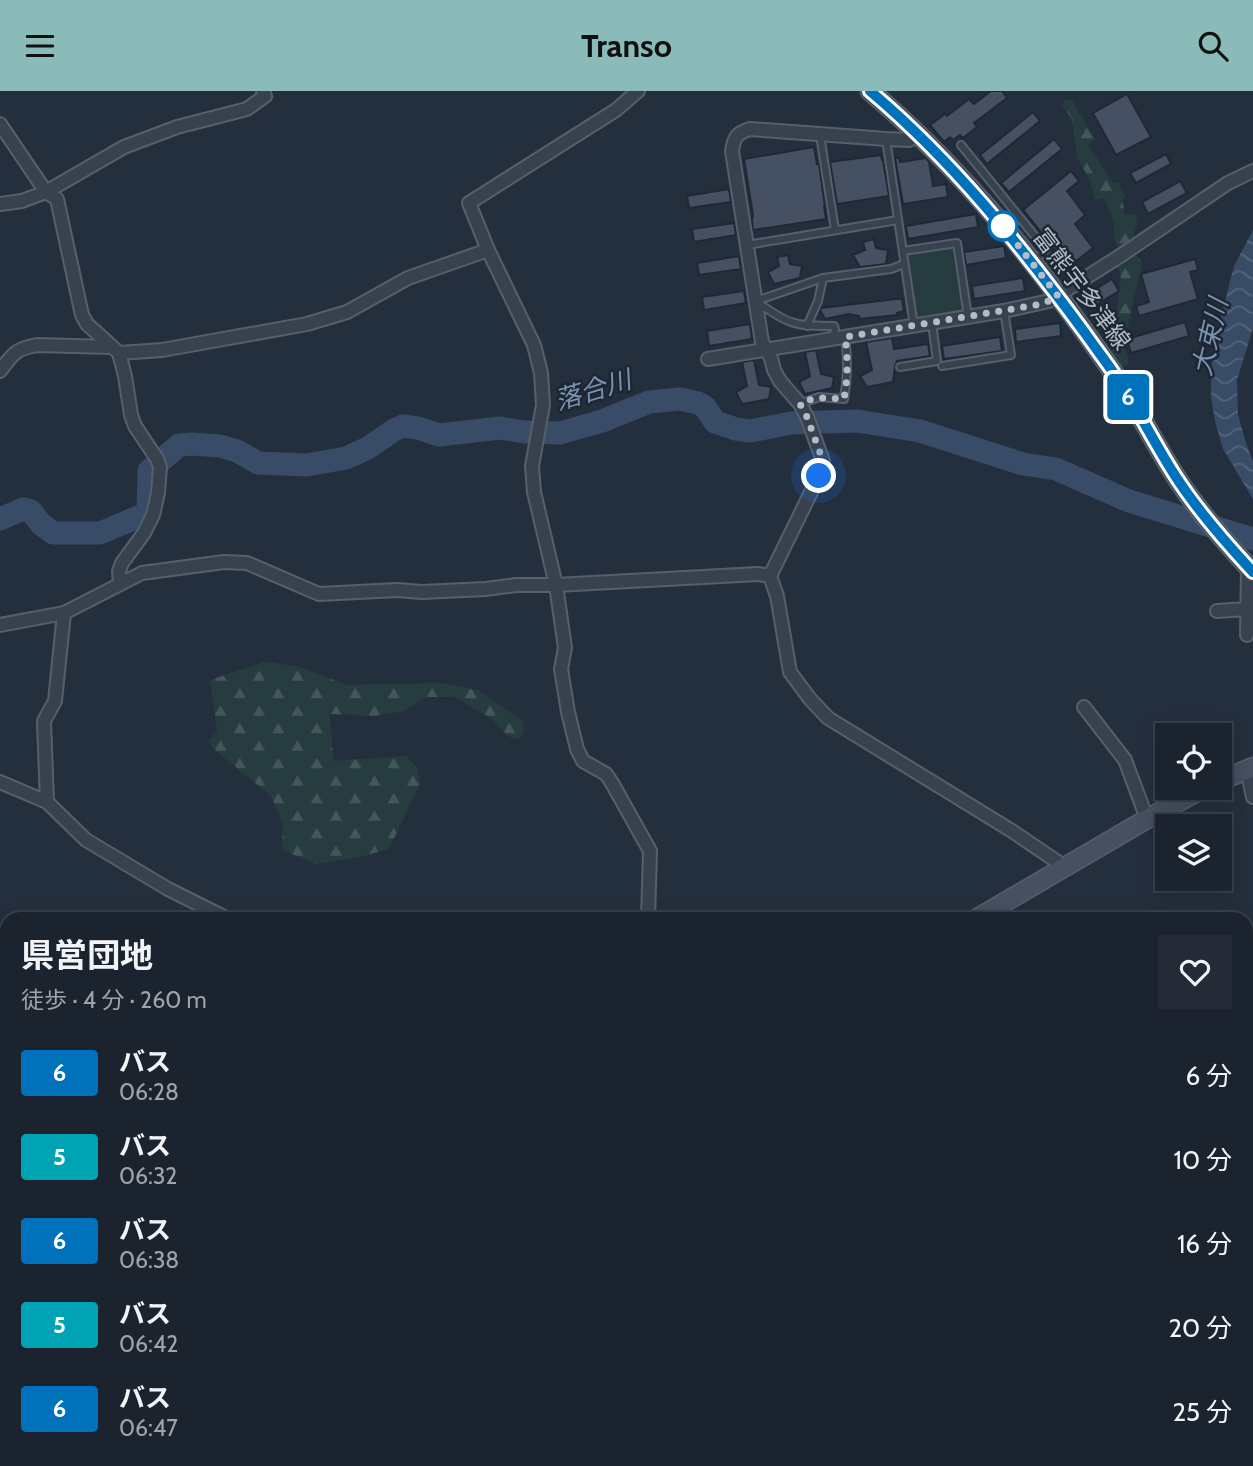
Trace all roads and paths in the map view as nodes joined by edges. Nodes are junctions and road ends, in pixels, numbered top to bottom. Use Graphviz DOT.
graph roads {
  1 [pos="263,91"];
  2 [pos="638,91"];
  3 [pos="873,93"];
  4 [pos="0,124"];
  5 [pos="820,135"];
  6 [pos="918,135"];
  7 [pos="886,139"];
  8 [pos="961,145"];
  9 [pos="1253,171"];
  10 [pos="984,174"];
  11 [pos="969,187"];
  12 [pos="46,192"];
  13 [pos="0,204"];
  14 [pos="898,220"];
  15 [pos="835,230"];
  16 [pos="747,245"];
  17 [pos="488,250"];
  18 [pos="902,251"];
  19 [pos="1032,263"];
  20 [pos="904,264"];
  21 [pos="823,278"];
  22 [pos="1058,296"];
  23 [pos="756,301"];
  24 [pos="1004,311"];
  25 [pos="968,317"];
  26 [pos="932,323"];
  27 [pos="807,326"];
  28 [pos="914,326"];
  29 [pos="839,338"];
  30 [pos="114,350"];
  31 [pos="766,350"];
  32 [pos="708,359"];
  33 [pos="942,366"];
  34 [pos="900,367"];
  35 [pos="0,371"];
  36 [pos="800,404"];
  37 [pos="1251,570"];
  38 [pos="770,576"];
  39 [pos="120,583"];
  40 [pos="556,585"];
  41 [pos="1247,609"];
  42 [pos="1217,611"];
  43 [pos="64,613"];
  44 [pos="0,625"];
  45 [pos="1247,635"];
  46 [pos="1084,707"];
  47 [pos="1250,768"];
  48 [pos="1232,776"];
  49 [pos="0,782"];
  50 [pos="1253,797"];
  51 [pos="1182,800"];
  52 [pos="47,802"];
  53 [pos="1147,819"];
  54 [pos="1065,867"];
  55 [pos="214,912"];
  56 [pos="648,912"];
  57 [pos="988,912"];
  1 -- 12 [label="street"];
  2 -- 17 [label="street"];
  3 -- 6 [label="main road, 富熊宇多津線"];
  4 -- 12 [label="street"];
  5 -- 7 [label="street"];
  5 -- 15 [label="lane"];
  5 -- 16 [label="street"];
  6 -- 7 [label="street"];
  6 -- 11 [label="main road, 富熊宇多津線"];
  7 -- 14 [label="lane"];
  8 -- 10 [label="lane"];
  9 -- 22 [label="street"];
  10 -- 11 [label="lane"];
  10 -- 19 [label="lane"];
  11 -- 19 [label="main road, 富熊宇多津線"];
  12 -- 13 [label="street"];
  12 -- 30 [label="street"];
  14 -- 15 [label="lane"];
  14 -- 18 [label="lane"];
  15 -- 16 [label="lane"];
  16 -- 23 [label="street"];
  17 -- 30 [label="street"];
  17 -- 40 [label="street"];
  18 -- 20 [label="lane"];
  18 -- 25 [label="lane"];
  19 -- 22 [label="main road, 富熊宇多津線"];
  20 -- 21 [label="lane"];
  20 -- 28 [label="lane"];
  21 -- 23 [label="lane"];
  21 -- 27 [label="lane"];
  22 -- 24 [label="street"];
  22 -- 37 [label="main road, 富熊宇多津線"];
  23 -- 27 [label="lane"];
  23 -- 31 [label="street"];
  24 -- 25 [label="street"];
  24 -- 33 [label="lane"];
  25 -- 26 [label="street"];
  26 -- 28 [label="street"];
  26 -- 34 [label="lane"];
  27 -- 29 [label="lane"];
  28 -- 29 [label="street"];
  29 -- 31 [label="street"];
  29 -- 36 [label="lane"];
  30 -- 35 [label="street"];
  30 -- 39 [label="street"];
  31 -- 32 [label="street"];
  31 -- 36 [label="street"];
  36 -- 38 [label="street"];
  37 -- 41 [label="street"];
  38 -- 40 [label="street"];
  38 -- 54 [label="street"];
  39 -- 40 [label="street"];
  39 -- 43 [label="street"];
  40 -- 56 [label="street"];
  41 -- 42 [label="street"];
  41 -- 45 [label="street"];
  43 -- 44 [label="street"];
  43 -- 52 [label="street"];
  46 -- 53 [label="street"];
  47 -- 48 [label="main road"];
  47 -- 50 [label="street"];
  49 -- 52 [label="street"];
  51 -- 53 [label="main road"];
  52 -- 55 [label="street"];
  53 -- 54 [label="main road"];
  54 -- 57 [label="main road"];
}
